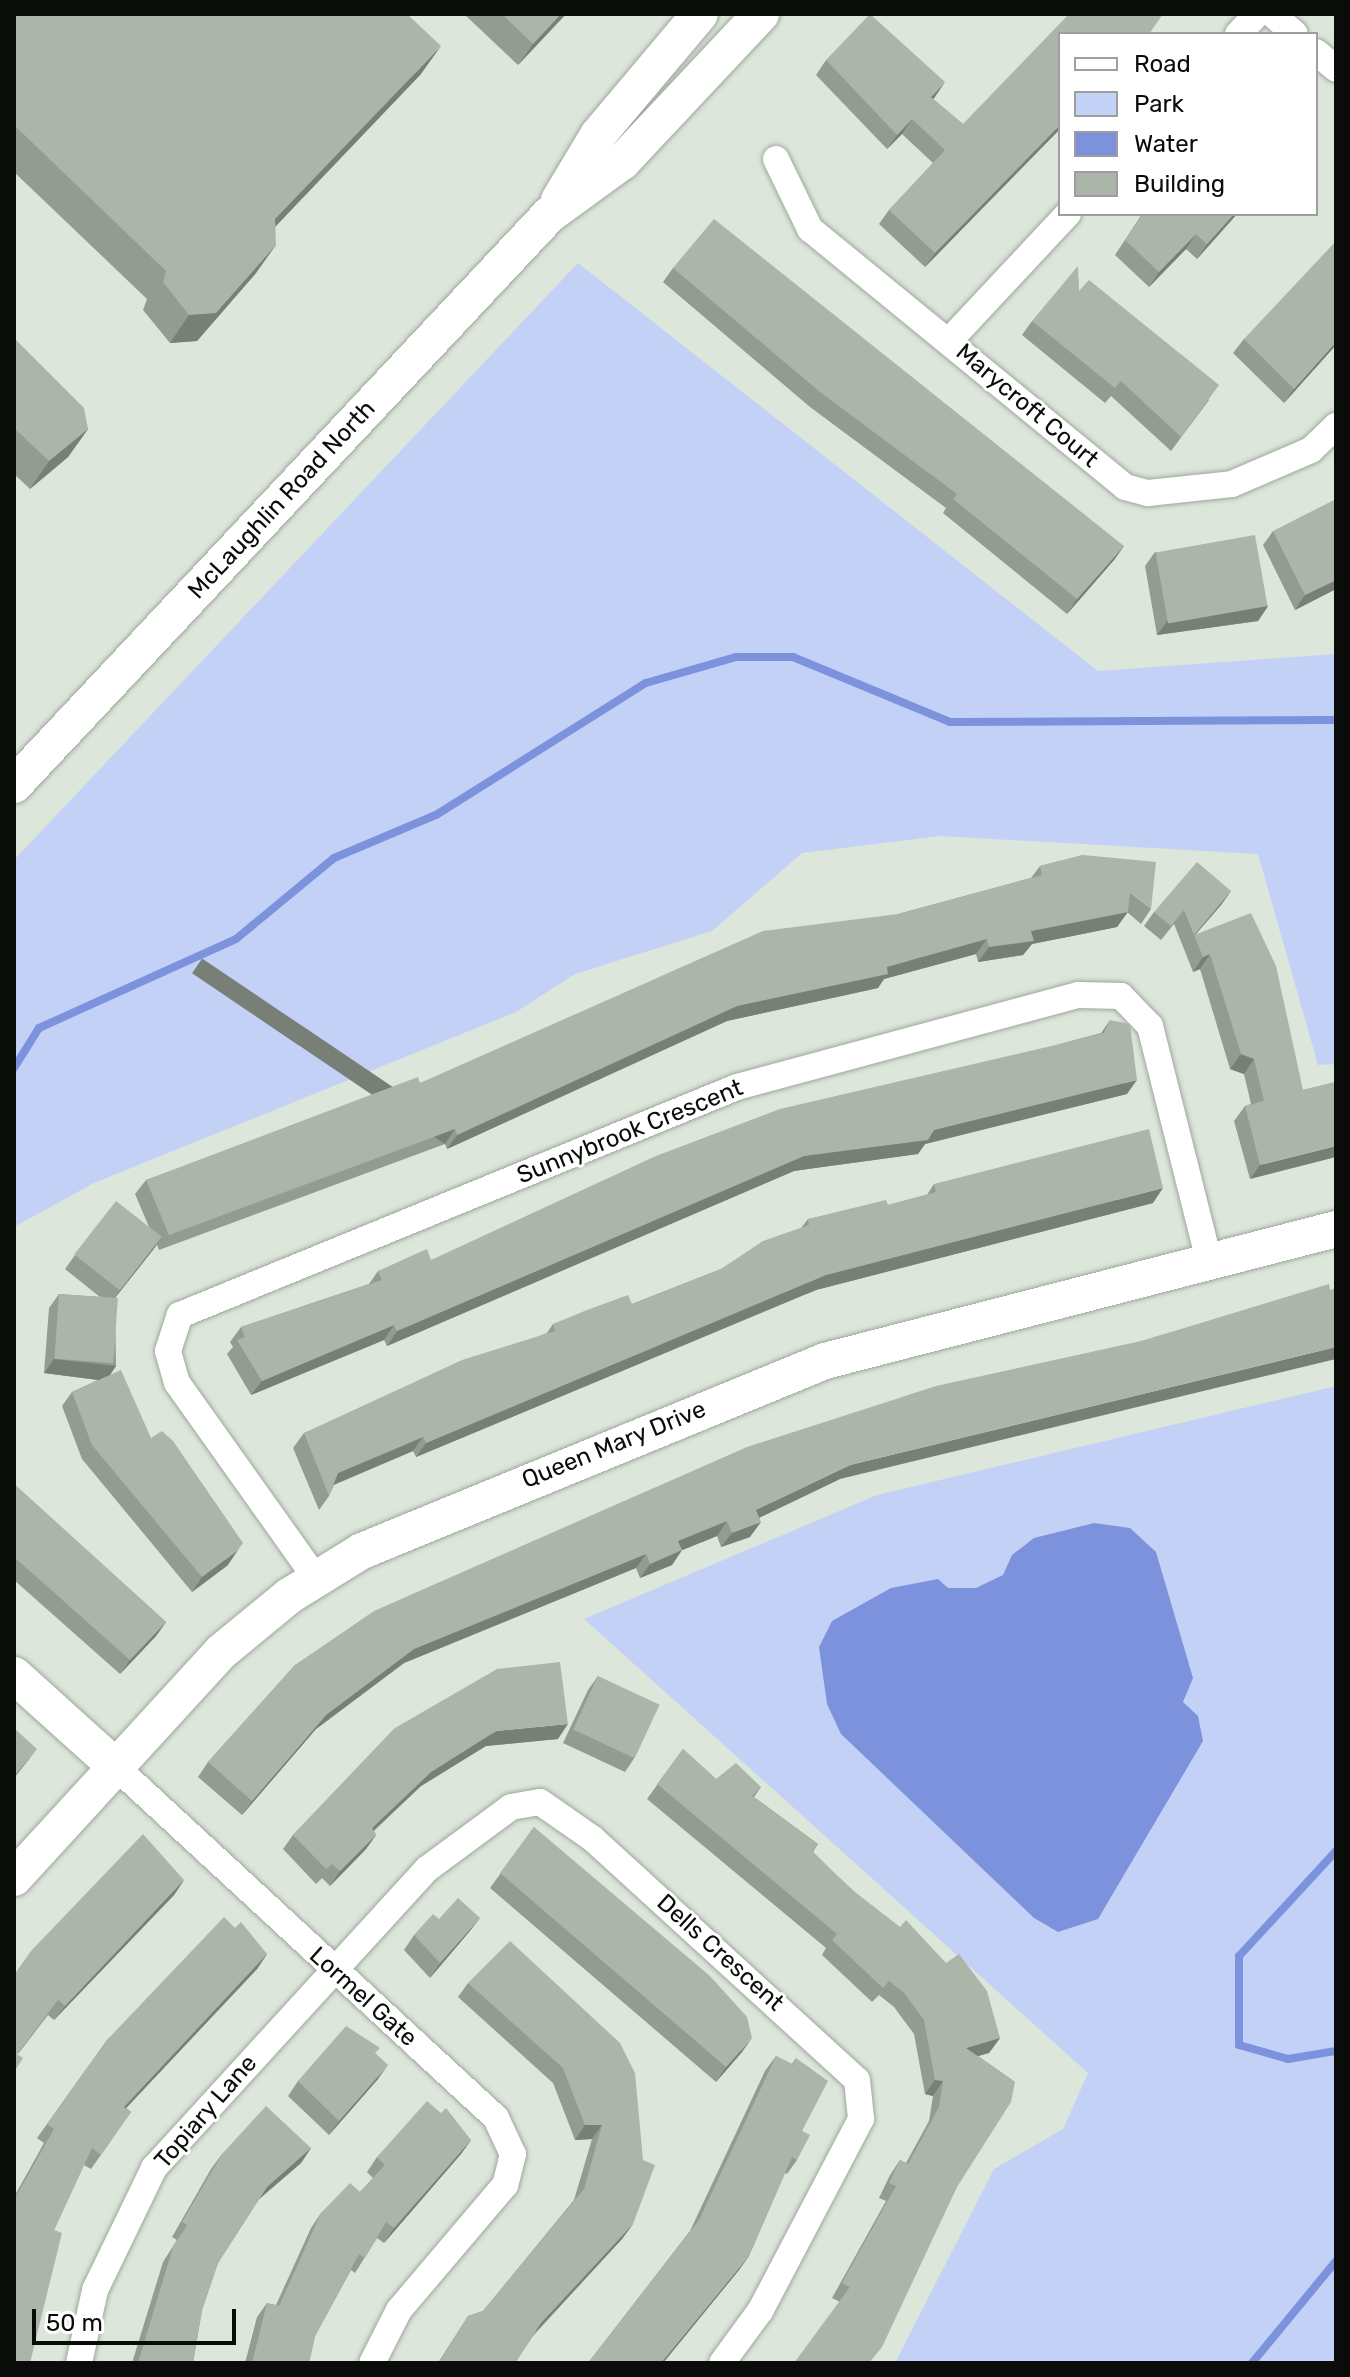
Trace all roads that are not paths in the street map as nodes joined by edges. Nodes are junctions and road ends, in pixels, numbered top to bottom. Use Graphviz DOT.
graph roads {
  1 [pos="700,14"];
  2 [pos="761,14"];
  3 [pos="1257,14"];
  4 [pos="1272,14"];
  5 [pos="1240,32"];
  6 [pos="1293,32"];
  7 [pos="1318,54"];
  8 [pos="1336,69"];
  9 [pos="776,159"];
  10 [pos="549,215"];
  11 [pos="1066,216"];
  12 [pos="949,341"];
  13 [pos="1336,426"];
  14 [pos="14,785"];
  15 [pos="1336,1229"];
  16 [pos="1209,1261"];
  17 [pos="315,1577"];
  18 [pos="14,1675"];
  19 [pos="115,1766"];
  20 [pos="14,1878"];
  21 [pos="332,1971"];
  22 [pos="79,2363"];
  23 [pos="372,2363"];
  24 [pos="722,2363"];
  1 -- 10 [label="street, McLaughlin Road North"];
  2 -- 10 [label="street, McLaughlin Road North"];
  3 -- 5 [label="street"];
  4 -- 6 [label="street"];
  7 -- 8 [label="street"];
  9 -- 12 [label="street, Marycroft Court"];
  10 -- 14 [label="street, McLaughlin Road North"];
  11 -- 12 [label="street"];
  12 -- 13 [label="street, Marycroft Court"];
  15 -- 16 [label="street, Queen Mary Drive"];
  16 -- 17 [label="street, Queen Mary Drive"];
  16 -- 17 [label="street, Sunnybrook Crescent"];
  17 -- 19 [label="street, Queen Mary Drive"];
  18 -- 19 [label="street, Lormel Gate"];
  19 -- 20 [label="street, Queen Mary Drive"];
  19 -- 21 [label="street, Lormel Gate"];
  21 -- 22 [label="street, Topiary Lane"];
  21 -- 23 [label="street, Lormel Gate"];
  21 -- 24 [label="street, Dells Crescent"];
}
